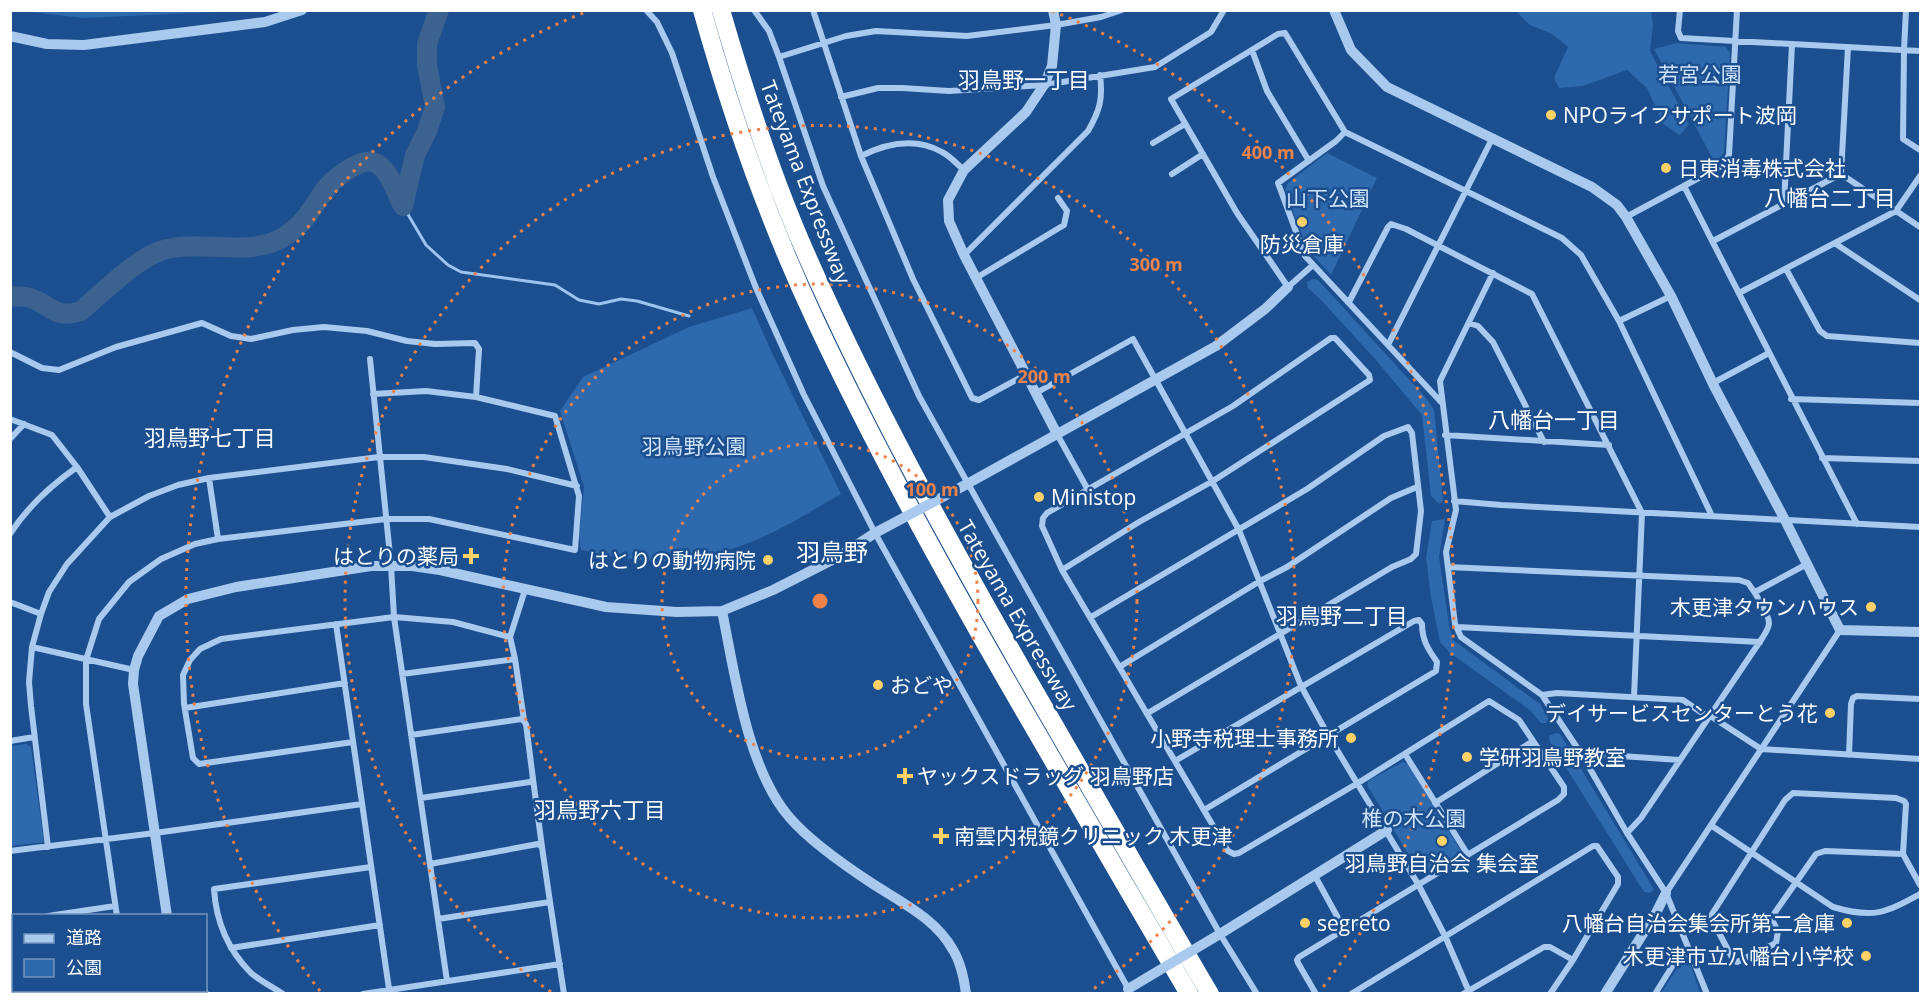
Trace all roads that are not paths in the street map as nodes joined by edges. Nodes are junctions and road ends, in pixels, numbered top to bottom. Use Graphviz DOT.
graph roads {
  1 [pos="302,10"];
  2 [pos="646,10"];
  3 [pos="754,10"];
  4 [pos="813,10"];
  5 [pos="1053,10"];
  6 [pos="1122,10"];
  7 [pos="1224,10"];
  8 [pos="1334,10"];
  9 [pos="1680,10"];
  10 [pos="1737,10"];
  11 [pos="1906,10"];
  12 [pos="713,15"];
  13 [pos="1056,25"];
  14 [pos="10,36"];
  15 [pos="823,42"];
  16 [pos="1735,42"];
  17 [pos="1792,44"];
  18 [pos="1848,47"];
  19 [pos="1252,50"];
  20 [pos="1904,50"];
  21 [pos="1920,51"];
  22 [pos="779,57"];
  23 [pos="1100,75"];
  24 [pos="1044,85"];
  25 [pos="841,98"];
  26 [pos="1185,124"];
  27 [pos="1345,132"];
  28 [pos="1492,137"];
  29 [pos="1153,143"];
  30 [pos="1920,150"];
  31 [pos="1203,154"];
  32 [pos="861,156"];
  33 [pos="1309,161"];
  34 [pos="964,170"];
  35 [pos="1172,174"];
  36 [pos="1841,174"];
  37 [pos="1920,176"];
  38 [pos="1684,186"];
  39 [pos="1466,191"];
  40 [pos="1058,198"];
  41 [pos="1784,204"];
  42 [pos="1896,211"];
  43 [pos="1626,217"];
  44 [pos="1920,226"];
  45 [pos="1713,241"];
  46 [pos="1836,244"];
  47 [pos="1439,246"];
  48 [pos="963,255"];
  49 [pos="1313,265"];
  50 [pos="1786,269"];
  51 [pos="1493,273"];
  52 [pos="976,278"];
  53 [pos="1288,287"];
  54 [pos="1739,293"];
  55 [pos="1671,296"];
  56 [pos="1920,300"];
  57 [pos="1349,302"];
  58 [pos="1619,321"];
  59 [pos="1469,323"];
  60 [pos="1920,343"];
  61 [pos="1388,345"];
  62 [pos="10,352"];
  63 [pos="1769,353"];
  64 [pos="370,359"];
  65 [pos="1027,374"];
  66 [pos="1156,379"];
  67 [pos="1713,383"];
  68 [pos="1036,393"];
  69 [pos="373,394"];
  70 [pos="477,397"];
  71 [pos="1791,399"];
  72 [pos="1441,403"];
  73 [pos="1920,403"];
  74 [pos="10,419"];
  75 [pos="24,424"];
  76 [pos="1185,433"];
  77 [pos="1058,434"];
  78 [pos="1445,435"];
  79 [pos="10,439"];
  80 [pos="1544,442"];
  81 [pos="1609,446"];
  82 [pos="379,457"];
  83 [pos="1822,458"];
  84 [pos="1920,461"];
  85 [pos="77,467"];
  86 [pos="209,478"];
  87 [pos="1213,482"];
  88 [pos="967,484"];
  89 [pos="577,486"];
  90 [pos="1418,487"];
  91 [pos="1088,490"];
  92 [pos="1454,501"];
  93 [pos="1642,513"];
  94 [pos="1712,516"];
  95 [pos="110,517"];
  96 [pos="386,519"];
  97 [pos="1785,520"];
  98 [pos="1857,524"];
  99 [pos="1920,527"];
  100 [pos="1239,530"];
  101 [pos="875,533"];
  102 [pos="10,534"];
  103 [pos="218,538"];
  104 [pos="1807,564"];
  105 [pos="391,565"];
  106 [pos="1448,567"];
  107 [pos="1062,570"];
  108 [pos="1639,576"];
  109 [pos="1260,581"];
  110 [pos="525,590"];
  111 [pos="1755,592"];
  112 [pos="10,602"];
  113 [pos="722,611"];
  114 [pos="41,614"];
  115 [pos="394,617"];
  116 [pos="1091,617"];
  117 [pos="336,624"];
  118 [pos="1457,627"];
  119 [pos="1840,630"];
  120 [pos="1920,632"];
  121 [pos="1279,634"];
  122 [pos="1636,636"];
  123 [pos="510,637"];
  124 [pos="1760,642"];
  125 [pos="32,647"];
  126 [pos="515,659"];
  127 [pos="86,660"];
  128 [pos="1121,666"];
  129 [pos="134,670"];
  130 [pos="402,674"];
  131 [pos="345,683"];
  132 [pos="1301,686"];
  133 [pos="1542,695"];
  134 [pos="1634,697"];
  135 [pos="1920,699"];
  136 [pos="185,708"];
  137 [pos="1148,713"];
  138 [pos="1709,716"];
  139 [pos="524,720"];
  140 [pos="411,735"];
  141 [pos="1328,735"];
  142 [pos="34,737"];
  143 [pos="10,741"];
  144 [pos="1533,741"];
  145 [pos="353,742"];
  146 [pos="1761,749"];
  147 [pos="1405,754"];
  148 [pos="1849,755"];
  149 [pos="1584,758"];
  150 [pos="1920,759"];
  151 [pos="1680,760"];
  152 [pos="1174,761"];
  153 [pos="533,779"];
  154 [pos="1358,783"];
  155 [pos="421,798"];
  156 [pos="1436,803"];
  157 [pos="362,804"];
  158 [pos="1204,810"];
  159 [pos="1712,826"];
  160 [pos="1387,830"];
  161 [pos="154,833"];
  162 [pos="1627,833"];
  163 [pos="107,839"];
  164 [pos="48,846"];
  165 [pos="542,847"];
  166 [pos="10,851"];
  167 [pos="1751,852"];
  168 [pos="1903,854"];
  169 [pos="1468,855"];
  170 [pos="430,864"];
  171 [pos="371,867"];
  172 [pos="1315,876"];
  173 [pos="1796,882"];
  174 [pos="1419,884"];
  175 [pos="1920,885"];
  176 [pos="1666,893"];
  177 [pos="1920,894"];
  178 [pos="550,902"];
  179 [pos="116,906"];
  180 [pos="56,914"];
  181 [pos="117,914"];
  182 [pos="167,914"];
  183 [pos="438,920"];
  184 [pos="380,925"];
  185 [pos="1344,929"];
  186 [pos="1220,934"];
  187 [pos="1445,936"];
  188 [pos="231,948"];
  189 [pos="1690,951"];
  190 [pos="1573,960"];
  191 [pos="560,964"];
  192 [pos="447,981"];
  193 [pos="389,989"];
  194 [pos="1126,992"];
  195 [pos="1467,992"];
  196 [pos="283,993"];
  197 [pos="363,993"];
  198 [pos="564,993"];
  199 [pos="966,993"];
  200 [pos="1189,993"];
  201 [pos="1210,993"];
  202 [pos="1257,993"];
  203 [pos="1316,993"];
  204 [pos="1351,993"];
  205 [pos="1550,993"];
  206 [pos="1605,993"];
  207 [pos="1655,993"];
  208 [pos="1707,993"];
  1 -- 14 [label="street"];
  2 -- 101 [label="street"];
  3 -- 22 [label="street"];
  4 -- 15 [label="street"];
  5 -- 13 [label="street"];
  6 -- 13 [label="street"];
  7 -- 23 [label="street"];
  8 -- 28 [label="street"];
  9 -- 16 [label="street"];
  10 -- 16 [label="street"];
  11 -- 20 [label="street"];
  12 -- 200 [label="highway, Tateyama Expressway"];
  12 -- 201 [label="highway, Tateyama Expressway"];
  13 -- 15 [label="street"];
  13 -- 24 [label="street"];
  15 -- 22 [label="street"];
  15 -- 25 [label="street"];
  16 -- 17 [label="street"];
  16 -- 38 [label="street"];
  17 -- 18 [label="street"];
  17 -- 41 [label="street"];
  18 -- 20 [label="street"];
  18 -- 36 [label="street"];
  19 -- 26 [label="street"];
  19 -- 27 [label="street"];
  19 -- 33 [label="street"];
  20 -- 21 [label="street"];
  20 -- 30 [label="street"];
  22 -- 88 [label="street"];
  23 -- 24 [label="street"];
  23 -- 48 [label="street"];
  24 -- 25 [label="street"];
  24 -- 34 [label="street"];
  25 -- 32 [label="street"];
  26 -- 29 [label="street"];
  26 -- 31 [label="street"];
  27 -- 33 [label="street"];
  27 -- 39 [label="street"];
  28 -- 39 [label="street"];
  28 -- 43 [label="street"];
  31 -- 35 [label="street"];
  31 -- 53 [label="street"];
  32 -- 34 [label="street"];
  32 -- 65 [label="street"];
  33 -- 49 [label="street"];
  34 -- 48 [label="street"];
  36 -- 41 [label="street"];
  36 -- 42 [label="street"];
  37 -- 42 [label="street"];
  38 -- 43 [label="street"];
  38 -- 45 [label="street"];
  39 -- 47 [label="street"];
  39 -- 58 [label="street"];
  40 -- 52 [label="street"];
  41 -- 45 [label="street"];
  42 -- 44 [label="street"];
  42 -- 46 [label="street"];
  43 -- 55 [label="street"];
  45 -- 54 [label="street"];
  46 -- 50 [label="street"];
  46 -- 56 [label="street"];
  47 -- 51 [label="street"];
  47 -- 57 [label="street"];
  47 -- 61 [label="street"];
  48 -- 52 [label="street"];
  49 -- 53 [label="street"];
  49 -- 57 [label="street"];
  50 -- 54 [label="street"];
  50 -- 60 [label="street"];
  51 -- 59 [label="street"];
  51 -- 81 [label="street"];
  52 -- 65 [label="street"];
  53 -- 66 [label="street"];
  54 -- 63 [label="street"];
  55 -- 58 [label="street"];
  55 -- 67 [label="street"];
  57 -- 61 [label="street"];
  58 -- 94 [label="street"];
  59 -- 72 [label="street"];
  59 -- 80 [label="street"];
  61 -- 72 [label="street"];
  62 -- 70 [label="street"];
  63 -- 67 [label="street"];
  63 -- 71 [label="street"];
  64 -- 69 [label="street"];
  65 -- 68 [label="street"];
  66 -- 68 [label="street"];
  66 -- 76 [label="street"];
  66 -- 77 [label="street"];
  67 -- 97 [label="street"];
  68 -- 77 [label="street"];
  69 -- 70 [label="street"];
  69 -- 82 [label="street"];
  70 -- 89 [label="street"];
  71 -- 73 [label="street"];
  71 -- 83 [label="street"];
  72 -- 78 [label="street"];
  74 -- 75 [label="street"];
  75 -- 79 [label="street"];
  75 -- 85 [label="street"];
  76 -- 87 [label="street"];
  76 -- 87 [label="street"];
  76 -- 91 [label="street"];
  77 -- 88 [label="street"];
  77 -- 91 [label="street"];
  78 -- 80 [label="street"];
  78 -- 92 [label="street"];
  80 -- 81 [label="street"];
  81 -- 93 [label="street"];
  82 -- 86 [label="street"];
  82 -- 89 [label="street"];
  82 -- 96 [label="street"];
  83 -- 84 [label="street"];
  83 -- 98 [label="street"];
  85 -- 95 [label="street"];
  85 -- 102 [label="street"];
  86 -- 95 [label="street"];
  86 -- 103 [label="street"];
  87 -- 100 [label="street"];
  87 -- 107 [label="street"];
  88 -- 101 [label="street, bridge"];
  88 -- 186 [label="street"];
  89 -- 96 [label="street"];
  90 -- 100 [label="street"];
  90 -- 109 [label="street"];
  90 -- 121 [label="street"];
  91 -- 107 [label="street"];
  92 -- 93 [label="street"];
  92 -- 106 [label="street"];
  93 -- 94 [label="street"];
  93 -- 108 [label="street"];
  94 -- 97 [label="street"];
  95 -- 114 [label="street"];
  96 -- 103 [label="street"];
  96 -- 105 [label="street"];
  97 -- 98 [label="street"];
  97 -- 104 [label="street"];
  98 -- 99 [label="street"];
  100 -- 109 [label="street"];
  100 -- 116 [label="street"];
  101 -- 113 [label="street"];
  101 -- 194 [label="street"];
  103 -- 127 [label="street"];
  104 -- 111 [label="street"];
  104 -- 119 [label="street"];
  105 -- 110 [label="street"];
  105 -- 115 [label="street"];
  105 -- 129 [label="street"];
  106 -- 108 [label="street"];
  106 -- 118 [label="street"];
  107 -- 116 [label="street"];
  108 -- 111 [label="street"];
  108 -- 122 [label="street"];
  109 -- 121 [label="street"];
  109 -- 128 [label="street"];
  110 -- 113 [label="street"];
  110 -- 123 [label="street"];
  111 -- 124 [label="street"];
  112 -- 114 [label="street"];
  113 -- 199 [label="street"];
  114 -- 125 [label="street"];
  115 -- 117 [label="street"];
  115 -- 123 [label="street"];
  115 -- 130 [label="street"];
  116 -- 128 [label="street"];
  117 -- 131 [label="street"];
  117 -- 136 [label="street"];
  118 -- 122 [label="street"];
  118 -- 133 [label="street"];
  119 -- 120 [label="street"];
  119 -- 146 [label="street"];
  121 -- 132 [label="street"];
  121 -- 137 [label="street"];
  122 -- 124 [label="street"];
  122 -- 134 [label="street"];
  123 -- 126 [label="street"];
  124 -- 138 [label="street"];
  125 -- 127 [label="street"];
  125 -- 142 [label="street"];
  126 -- 130 [label="street"];
  126 -- 139 [label="street"];
  127 -- 129 [label="street"];
  127 -- 163 [label="street"];
  128 -- 137 [label="street"];
  129 -- 161 [label="street"];
  130 -- 140 [label="street"];
  131 -- 136 [label="street"];
  131 -- 145 [label="street"];
  132 -- 141 [label="street"];
  132 -- 141 [label="street"];
  132 -- 152 [label="street"];
  133 -- 134 [label="street"];
  133 -- 149 [label="street"];
  134 -- 138 [label="street"];
  135 -- 148 [label="street"];
  136 -- 145 [label="street"];
  137 -- 152 [label="street"];
  138 -- 146 [label="street"];
  138 -- 151 [label="street"];
  139 -- 140 [label="street"];
  139 -- 153 [label="street"];
  140 -- 155 [label="street"];
  141 -- 154 [label="street"];
  141 -- 158 [label="street"];
  142 -- 143 [label="street"];
  142 -- 164 [label="street"];
  144 -- 147 [label="street"];
  144 -- 156 [label="street"];
  144 -- 169 [label="street"];
  145 -- 157 [label="street"];
  146 -- 148 [label="street"];
  146 -- 159 [label="street"];
  147 -- 154 [label="street"];
  147 -- 156 [label="street"];
  148 -- 150 [label="street"];
  149 -- 151 [label="street"];
  149 -- 162 [label="street"];
  151 -- 162 [label="street"];
  152 -- 158 [label="street"];
  153 -- 155 [label="street"];
  153 -- 165 [label="street"];
  154 -- 158 [label="street"];
  154 -- 160 [label="street"];
  155 -- 170 [label="street"];
  156 -- 169 [label="street"];
  157 -- 161 [label="street"];
  157 -- 171 [label="street"];
  159 -- 167 [label="street"];
  159 -- 176 [label="street"];
  160 -- 172 [label="street"];
  160 -- 174 [label="street"];
  161 -- 163 [label="street"];
  161 -- 182 [label="street"];
  162 -- 176 [label="street"];
  163 -- 164 [label="street"];
  163 -- 179 [label="street"];
  164 -- 166 [label="street"];
  165 -- 170 [label="street"];
  165 -- 178 [label="street"];
  167 -- 168 [label="street"];
  167 -- 173 [label="street"];
  167 -- 173 [label="street"];
  168 -- 173 [label="street"];
  168 -- 175 [label="street"];
  169 -- 174 [label="street"];
  170 -- 183 [label="street"];
  171 -- 184 [label="street"];
  171 -- 188 [label="street"];
  172 -- 185 [label="street"];
  172 -- 186 [label="street"];
  173 -- 177 [label="street"];
  174 -- 185 [label="street"];
  174 -- 187 [label="street"];
  176 -- 189 [label="street"];
  176 -- 206 [label="street"];
  178 -- 183 [label="street"];
  178 -- 191 [label="street"];
  179 -- 180 [label="street"];
  179 -- 181 [label="street"];
  183 -- 192 [label="street"];
  184 -- 188 [label="street"];
  184 -- 193 [label="street"];
  185 -- 203 [label="street"];
  186 -- 194 [label="street, bridge"];
  186 -- 202 [label="street"];
  187 -- 190 [label="street"];
  187 -- 195 [label="street"];
  187 -- 204 [label="street"];
  188 -- 196 [label="street"];
  189 -- 207 [label="street"];
  189 -- 208 [label="street"];
  190 -- 195 [label="street"];
  190 -- 205 [label="street"];
  191 -- 192 [label="street"];
  191 -- 198 [label="street"];
  192 -- 193 [label="street"];
  193 -- 197 [label="street"];
}
